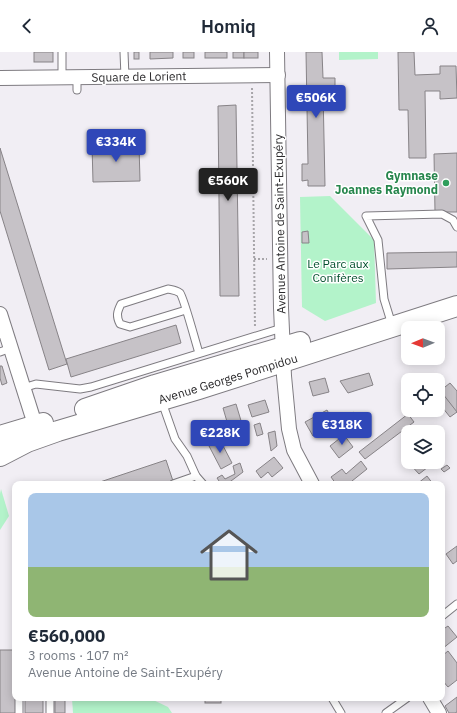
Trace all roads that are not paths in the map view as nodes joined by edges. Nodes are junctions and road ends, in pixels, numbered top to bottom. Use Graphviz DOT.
graph roads {
  1 [pos="62,52"];
  2 [pos="124,52"];
  3 [pos="278,52"];
  4 [pos="278,75"];
  5 [pos="125,77"];
  6 [pos="0,78"];
  7 [pos="62,78"];
  8 [pos="457,227"];
  9 [pos="457,293"];
  10 [pos="457,306"];
  11 [pos="186,310"];
  12 [pos="0,314"];
  13 [pos="390,321"];
  14 [pos="282,328"];
  15 [pos="5,350"];
  16 [pos="199,353"];
  17 [pos="283,354"];
  18 [pos="23,388"];
  19 [pos="158,392"];
  20 [pos="37,432"];
  21 [pos="0,436"];
  22 [pos="0,456"];
  23 [pos="196,476"];
  24 [pos="182,481"];
  25 [pos="200,481"];
  26 [pos="310,481"];
  27 [pos="457,604"];
  28 [pos="445,614"];
  29 [pos="19,701"];
  30 [pos="50,701"];
  31 [pos="334,701"];
  32 [pos="403,701"];
  33 [pos="432,701"];
  34 [pos="19,713"];
  35 [pos="50,713"];
  36 [pos="341,713"];
  37 [pos="386,713"];
  38 [pos="438,713"];
  1 -- 7 [label="lane"];
  2 -- 5 [label="lane"];
  3 -- 4 [label="street, Avenue Antoine de Saint-Exupéry"];
  4 -- 5 [label="street, Square de Lorient"];
  4 -- 14 [label="street, Avenue Antoine de Saint-Exupéry"];
  5 -- 7 [label="street, Square de Lorient"];
  6 -- 7 [label="street, Square de Lorient"];
  8 -- 13 [label="lane"];
  9 -- 13 [label="main road, Avenue Georges Pompidou"];
  10 -- 13 [label="main road, Avenue Georges Pompidou"];
  11 -- 11 [label="lane"];
  11 -- 16 [label="lane"];
  12 -- 15 [label="street"];
  13 -- 17 [label="main road, Avenue Georges Pompidou"];
  14 -- 16 [label="lane"];
  14 -- 17 [label="street, Avenue Antoine de Saint-Exupéry"];
  15 -- 18 [label="street"];
  16 -- 18 [label="lane"];
  17 -- 19 [label="main road, Avenue Georges Pompidou"];
  17 -- 19 [label="main road, Avenue Georges Pompidou"];
  17 -- 26 [label="street, Avenue Antoine de Saint-Exupéry"];
  18 -- 20 [label="street"];
  19 -- 20 [label="main road, Avenue Georges Pompidou"];
  19 -- 23 [label="lane"];
  20 -- 21 [label="main road, Avenue Georges Pompidou"];
  20 -- 22 [label="main road, Avenue Georges Pompidou"];
  23 -- 24 [label="lane"];
  23 -- 25 [label="lane"];
  27 -- 28 [label="lane"];
  29 -- 34 [label="lane"];
  30 -- 35 [label="lane"];
  31 -- 36 [label="lane"];
  32 -- 37 [label="lane"];
  33 -- 38 [label="street"];
}
